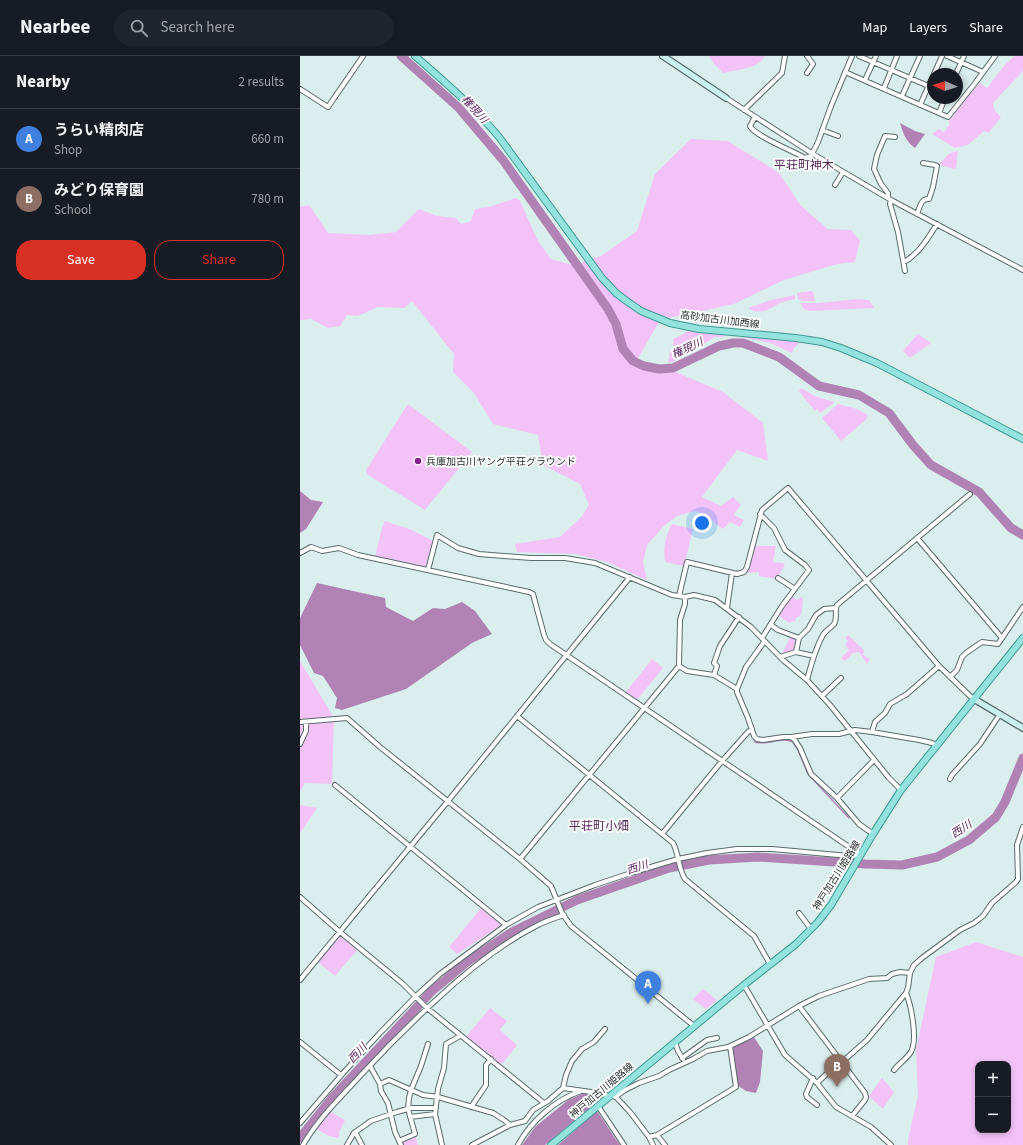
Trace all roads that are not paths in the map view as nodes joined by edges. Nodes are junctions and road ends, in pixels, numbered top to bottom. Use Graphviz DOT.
graph roads {
  1 [pos="363,56"];
  2 [pos="415,56"];
  3 [pos="663,56"];
  4 [pos="785,56"];
  5 [pos="807,56"];
  6 [pos="852,56"];
  7 [pos="859,56"];
  8 [pos="876,56"];
  9 [pos="898,56"];
  10 [pos="920,56"];
  11 [pos="942,56"];
  12 [pos="948,56"];
  13 [pos="964,56"];
  14 [pos="995,56"];
  15 [pos="873,62"];
  16 [pos="961,62"];
  17 [pos="936,68"];
  18 [pos="958,68"];
  19 [pos="891,70"];
  20 [pos="846,72"];
  21 [pos="983,72"];
  22 [pos="807,73"];
  23 [pos="910,78"];
  24 [pos="865,80"];
  25 [pos="927,86"];
  26 [pos="884,88"];
  27 [pos="927,88"];
  28 [pos="300,89"];
  29 [pos="902,96"];
  30 [pos="726,98"];
  31 [pos="943,104"];
  32 [pos="920,105"];
  33 [pos="744,110"];
  34 [pos="939,113"];
  35 [pos="755,117"];
  36 [pos="822,130"];
  37 [pos="838,136"];
  38 [pos="895,137"];
  39 [pos="813,154"];
  40 [pos="923,163"];
  41 [pos="843,172"];
  42 [pos="835,185"];
  43 [pos="889,199"];
  44 [pos="917,214"];
  45 [pos="937,224"];
  46 [pos="904,262"];
  47 [pos="1023,270"];
  48 [pos="905,271"];
  49 [pos="1023,439"];
  50 [pos="970,494"];
  51 [pos="760,514"];
  52 [pos="917,538"];
  53 [pos="300,553"];
  54 [pos="428,570"];
  55 [pos="732,572"];
  56 [pos="630,577"];
  57 [pos="778,578"];
  58 [pos="866,580"];
  59 [pos="795,589"];
  60 [pos="679,596"];
  61 [pos="685,597"];
  62 [pos="1023,607"];
  63 [pos="727,608"];
  64 [pos="835,608"];
  65 [pos="739,617"];
  66 [pos="771,625"];
  67 [pos="799,638"];
  68 [pos="1002,638"];
  69 [pos="1023,638"];
  70 [pos="763,640"];
  71 [pos="796,652"];
  72 [pos="567,655"];
  73 [pos="814,656"];
  74 [pos="780,657"];
  75 [pos="679,666"];
  76 [pos="939,666"];
  77 [pos="714,676"];
  78 [pos="950,677"];
  79 [pos="841,678"];
  80 [pos="807,680"];
  81 [pos="737,689"];
  82 [pos="822,696"];
  83 [pos="974,699"];
  84 [pos="644,708"];
  85 [pos="1000,714"];
  86 [pos="517,716"];
  87 [pos="300,722"];
  88 [pos="306,722"];
  89 [pos="1023,728"];
  90 [pos="752,729"];
  91 [pos="851,731"];
  92 [pos="872,732"];
  93 [pos="791,737"];
  94 [pos="300,744"];
  95 [pos="936,745"];
  96 [pos="874,760"];
  97 [pos="722,761"];
  98 [pos="589,774"];
  99 [pos="950,779"];
  100 [pos="335,785"];
  101 [pos="901,790"];
  102 [pos="837,798"];
  103 [pos="448,801"];
  104 [pos="1023,827"];
  105 [pos="662,834"];
  106 [pos="873,834"];
  107 [pos="410,846"];
  108 [pos="860,857"];
  109 [pos="520,859"];
  110 [pos="678,859"];
  111 [pos="300,897"];
  112 [pos="557,900"];
  113 [pos="799,913"];
  114 [pos="563,914"];
  115 [pos="506,926"];
  116 [pos="811,929"];
  117 [pos="340,932"];
  118 [pos="770,964"];
  119 [pos="910,973"];
  120 [pos="300,980"];
  121 [pos="744,985"];
  122 [pos="906,993"];
  123 [pos="416,996"];
  124 [pos="800,1006"];
  125 [pos="427,1008"];
  126 [pos="694,1026"];
  127 [pos="768,1026"];
  128 [pos="605,1029"];
  129 [pos="460,1036"];
  130 [pos="717,1038"];
  131 [pos="300,1042"];
  132 [pos="675,1042"];
  133 [pos="428,1044"];
  134 [pos="730,1046"];
  135 [pos="682,1058"];
  136 [pos="491,1060"];
  137 [pos="841,1062"];
  138 [pos="685,1063"];
  139 [pos="370,1066"];
  140 [pos="894,1070"];
  141 [pos="341,1075"];
  142 [pos="813,1078"];
  143 [pos="817,1083"];
  144 [pos="380,1084"];
  145 [pos="563,1088"];
  146 [pos="411,1090"];
  147 [pos="583,1090"];
  148 [pos="438,1097"];
  149 [pos="612,1097"];
  150 [pos="544,1103"];
  151 [pos="598,1106"];
  152 [pos="817,1106"];
  153 [pos="471,1107"];
  154 [pos="436,1108"];
  155 [pos="408,1109"];
  156 [pos="391,1114"];
  157 [pos="435,1114"];
  158 [pos="852,1116"];
  159 [pos="410,1117"];
  160 [pos="300,1124"];
  161 [pos="510,1125"];
  162 [pos="355,1132"];
  163 [pos="658,1136"];
  164 [pos="648,1137"];
  165 [pos="400,1143"];
  166 [pos="303,1145"];
  167 [pos="347,1145"];
  168 [pos="362,1145"];
  169 [pos="442,1145"];
  170 [pos="472,1145"];
  171 [pos="518,1145"];
  172 [pos="551,1145"];
  173 [pos="624,1145"];
  174 [pos="653,1145"];
  175 [pos="665,1145"];
  176 [pos="891,1145"];
  1 -- 28 [label="street"];
  2 -- 49 [label="main road, 高砂加古川加西線"];
  3 -- 30 [label="street"];
  4 -- 33 [label="street"];
  5 -- 22 [label="street"];
  6 -- 20 [label="street"];
  7 -- 15 [label="street"];
  8 -- 15 [label="street"];
  9 -- 19 [label="street"];
  10 -- 23 [label="street"];
  11 -- 17 [label="street"];
  12 -- 16 [label="street"];
  13 -- 16 [label="street"];
  14 -- 21 [label="street"];
  15 -- 19 [label="street"];
  15 -- 24 [label="street"];
  16 -- 18 [label="street"];
  16 -- 21 [label="street"];
  19 -- 23 [label="street"];
  19 -- 26 [label="street"];
  20 -- 24 [label="street"];
  20 -- 36 [label="street"];
  21 -- 34 [label="street"];
  23 -- 25 [label="street"];
  23 -- 29 [label="street"];
  24 -- 26 [label="street"];
  26 -- 29 [label="street"];
  27 -- 32 [label="street"];
  29 -- 32 [label="street"];
  30 -- 33 [label="street"];
  31 -- 34 [label="street"];
  32 -- 34 [label="street"];
  33 -- 35 [label="street"];
  35 -- 39 [label="street"];
  35 -- 39 [label="street"];
  36 -- 37 [label="street"];
  36 -- 39 [label="street"];
  38 -- 43 [label="street"];
  39 -- 41 [label="street"];
  40 -- 44 [label="street"];
  41 -- 42 [label="street"];
  41 -- 43 [label="street"];
  43 -- 44 [label="street"];
  43 -- 46 [label="street"];
  44 -- 45 [label="street"];
  45 -- 46 [label="street"];
  45 -- 47 [label="street"];
  46 -- 48 [label="street"];
  50 -- 52 [label="street"];
  51 -- 55 [label="street"];
  51 -- 58 [label="street"];
  51 -- 59 [label="street"];
  52 -- 58 [label="street"];
  52 -- 68 [label="street"];
  53 -- 54 [label="street"];
  54 -- 56 [label="street"];
  54 -- 72 [label="street"];
  55 -- 60 [label="street"];
  55 -- 63 [label="street"];
  56 -- 60 [label="street"];
  56 -- 72 [label="street"];
  57 -- 59 [label="street"];
  58 -- 64 [label="street"];
  58 -- 76 [label="street"];
  59 -- 66 [label="street"];
  60 -- 61 [label="street"];
  61 -- 63 [label="street"];
  61 -- 75 [label="street"];
  62 -- 68 [label="street"];
  63 -- 65 [label="street"];
  64 -- 67 [label="street"];
  64 -- 73 [label="street"];
  65 -- 70 [label="street"];
  65 -- 77 [label="street"];
  66 -- 67 [label="street"];
  66 -- 70 [label="street"];
  67 -- 71 [label="street"];
  68 -- 78 [label="street"];
  69 -- 83 [label="main road, 神戸加古川姫路線"];
  70 -- 74 [label="street"];
  70 -- 81 [label="street"];
  71 -- 73 [label="street"];
  71 -- 74 [label="street"];
  72 -- 84 [label="street"];
  72 -- 86 [label="street"];
  73 -- 80 [label="street"];
  74 -- 80 [label="street"];
  75 -- 77 [label="street"];
  75 -- 84 [label="street"];
  76 -- 78 [label="street"];
  76 -- 92 [label="street"];
  77 -- 81 [label="street"];
  78 -- 83 [label="street"];
  79 -- 82 [label="street"];
  80 -- 82 [label="street"];
  81 -- 90 [label="street"];
  82 -- 91 [label="street"];
  83 -- 85 [label="street"];
  83 -- 95 [label="main road, 神戸加古川姫路線"];
  84 -- 97 [label="street"];
  84 -- 98 [label="street"];
  85 -- 89 [label="street"];
  85 -- 99 [label="street"];
  86 -- 98 [label="street"];
  86 -- 103 [label="street"];
  87 -- 88 [label="street"];
  88 -- 94 [label="street"];
  88 -- 103 [label="street"];
  90 -- 93 [label="street"];
  90 -- 97 [label="street"];
  91 -- 92 [label="street"];
  91 -- 93 [label="street"];
  91 -- 96 [label="street"];
  92 -- 95 [label="street"];
  93 -- 102 [label="street"];
  95 -- 101 [label="main road, 神戸加古川姫路線"];
  96 -- 101 [label="street"];
  96 -- 102 [label="street"];
  97 -- 105 [label="street"];
  97 -- 108 [label="street"];
  98 -- 105 [label="street"];
  98 -- 109 [label="street"];
  100 -- 107 [label="street"];
  101 -- 106 [label="main road, 神戸加古川姫路線"];
  102 -- 106 [label="street"];
  103 -- 107 [label="street"];
  103 -- 109 [label="street"];
  104 -- 119 [label="street"];
  105 -- 110 [label="street"];
  106 -- 108 [label="main road, 神戸加古川姫路線"];
  107 -- 115 [label="street"];
  107 -- 117 [label="street"];
  108 -- 110 [label="street"];
  108 -- 116 [label="main road, 神戸加古川姫路線"];
  109 -- 112 [label="street"];
  110 -- 112 [label="street"];
  110 -- 118 [label="street"];
  111 -- 117 [label="street"];
  112 -- 114 [label="street"];
  112 -- 115 [label="street"];
  113 -- 116 [label="street"];
  114 -- 125 [label="street"];
  114 -- 126 [label="street"];
  115 -- 123 [label="street"];
  116 -- 118 [label="main road, 神戸加古川姫路線"];
  117 -- 120 [label="street"];
  117 -- 123 [label="street"];
  118 -- 121 [label="main road, 神戸加古川姫路線"];
  119 -- 122 [label="street"];
  119 -- 124 [label="street"];
  121 -- 126 [label="main road, 神戸加古川姫路線"];
  121 -- 127 [label="street"];
  122 -- 137 [label="street"];
  122 -- 140 [label="street"];
  123 -- 125 [label="street"];
  123 -- 141 [label="street"];
  124 -- 127 [label="street"];
  124 -- 137 [label="street"];
  125 -- 129 [label="street"];
  125 -- 139 [label="street"];
  126 -- 132 [label="main road, 神戸加古川姫路線"];
  127 -- 134 [label="street"];
  127 -- 142 [label="street"];
  128 -- 145 [label="street"];
  129 -- 136 [label="street"];
  129 -- 148 [label="street"];
  130 -- 135 [label="street"];
  131 -- 141 [label="street"];
  132 -- 135 [label="street"];
  132 -- 149 [label="main road, 神戸加古川姫路線"];
  133 -- 146 [label="street"];
  134 -- 138 [label="street"];
  134 -- 163 [label="street"];
  135 -- 138 [label="street"];
  136 -- 150 [label="street"];
  136 -- 153 [label="street"];
  137 -- 143 [label="street"];
  137 -- 158 [label="street"];
  138 -- 149 [label="street"];
  139 -- 144 [label="street"];
  139 -- 166 [label="street"];
  141 -- 160 [label="street"];
  142 -- 143 [label="street"];
  142 -- 152 [label="street"];
  143 -- 158 [label="street"];
  144 -- 146 [label="street"];
  144 -- 156 [label="street"];
  145 -- 147 [label="street"];
  145 -- 150 [label="street"];
  146 -- 148 [label="street"];
  146 -- 155 [label="street"];
  147 -- 149 [label="street"];
  147 -- 171 [label="street"];
  148 -- 153 [label="street"];
  148 -- 154 [label="street"];
  149 -- 151 [label="main road, 神戸加古川姫路線"];
  149 -- 164 [label="street"];
  150 -- 161 [label="street"];
  151 -- 172 [label="main road, 神戸加古川姫路線"];
  151 -- 173 [label="street"];
  153 -- 161 [label="street"];
  154 -- 155 [label="street"];
  154 -- 157 [label="street"];
  155 -- 156 [label="street"];
  155 -- 159 [label="street"];
  156 -- 162 [label="street"];
  156 -- 165 [label="street"];
  157 -- 159 [label="street"];
  157 -- 169 [label="street"];
  158 -- 176 [label="street"];
  159 -- 165 [label="street"];
  161 -- 170 [label="street"];
  162 -- 167 [label="street"];
  162 -- 168 [label="street"];
  163 -- 164 [label="street"];
  163 -- 175 [label="street"];
  164 -- 174 [label="street"];
}
